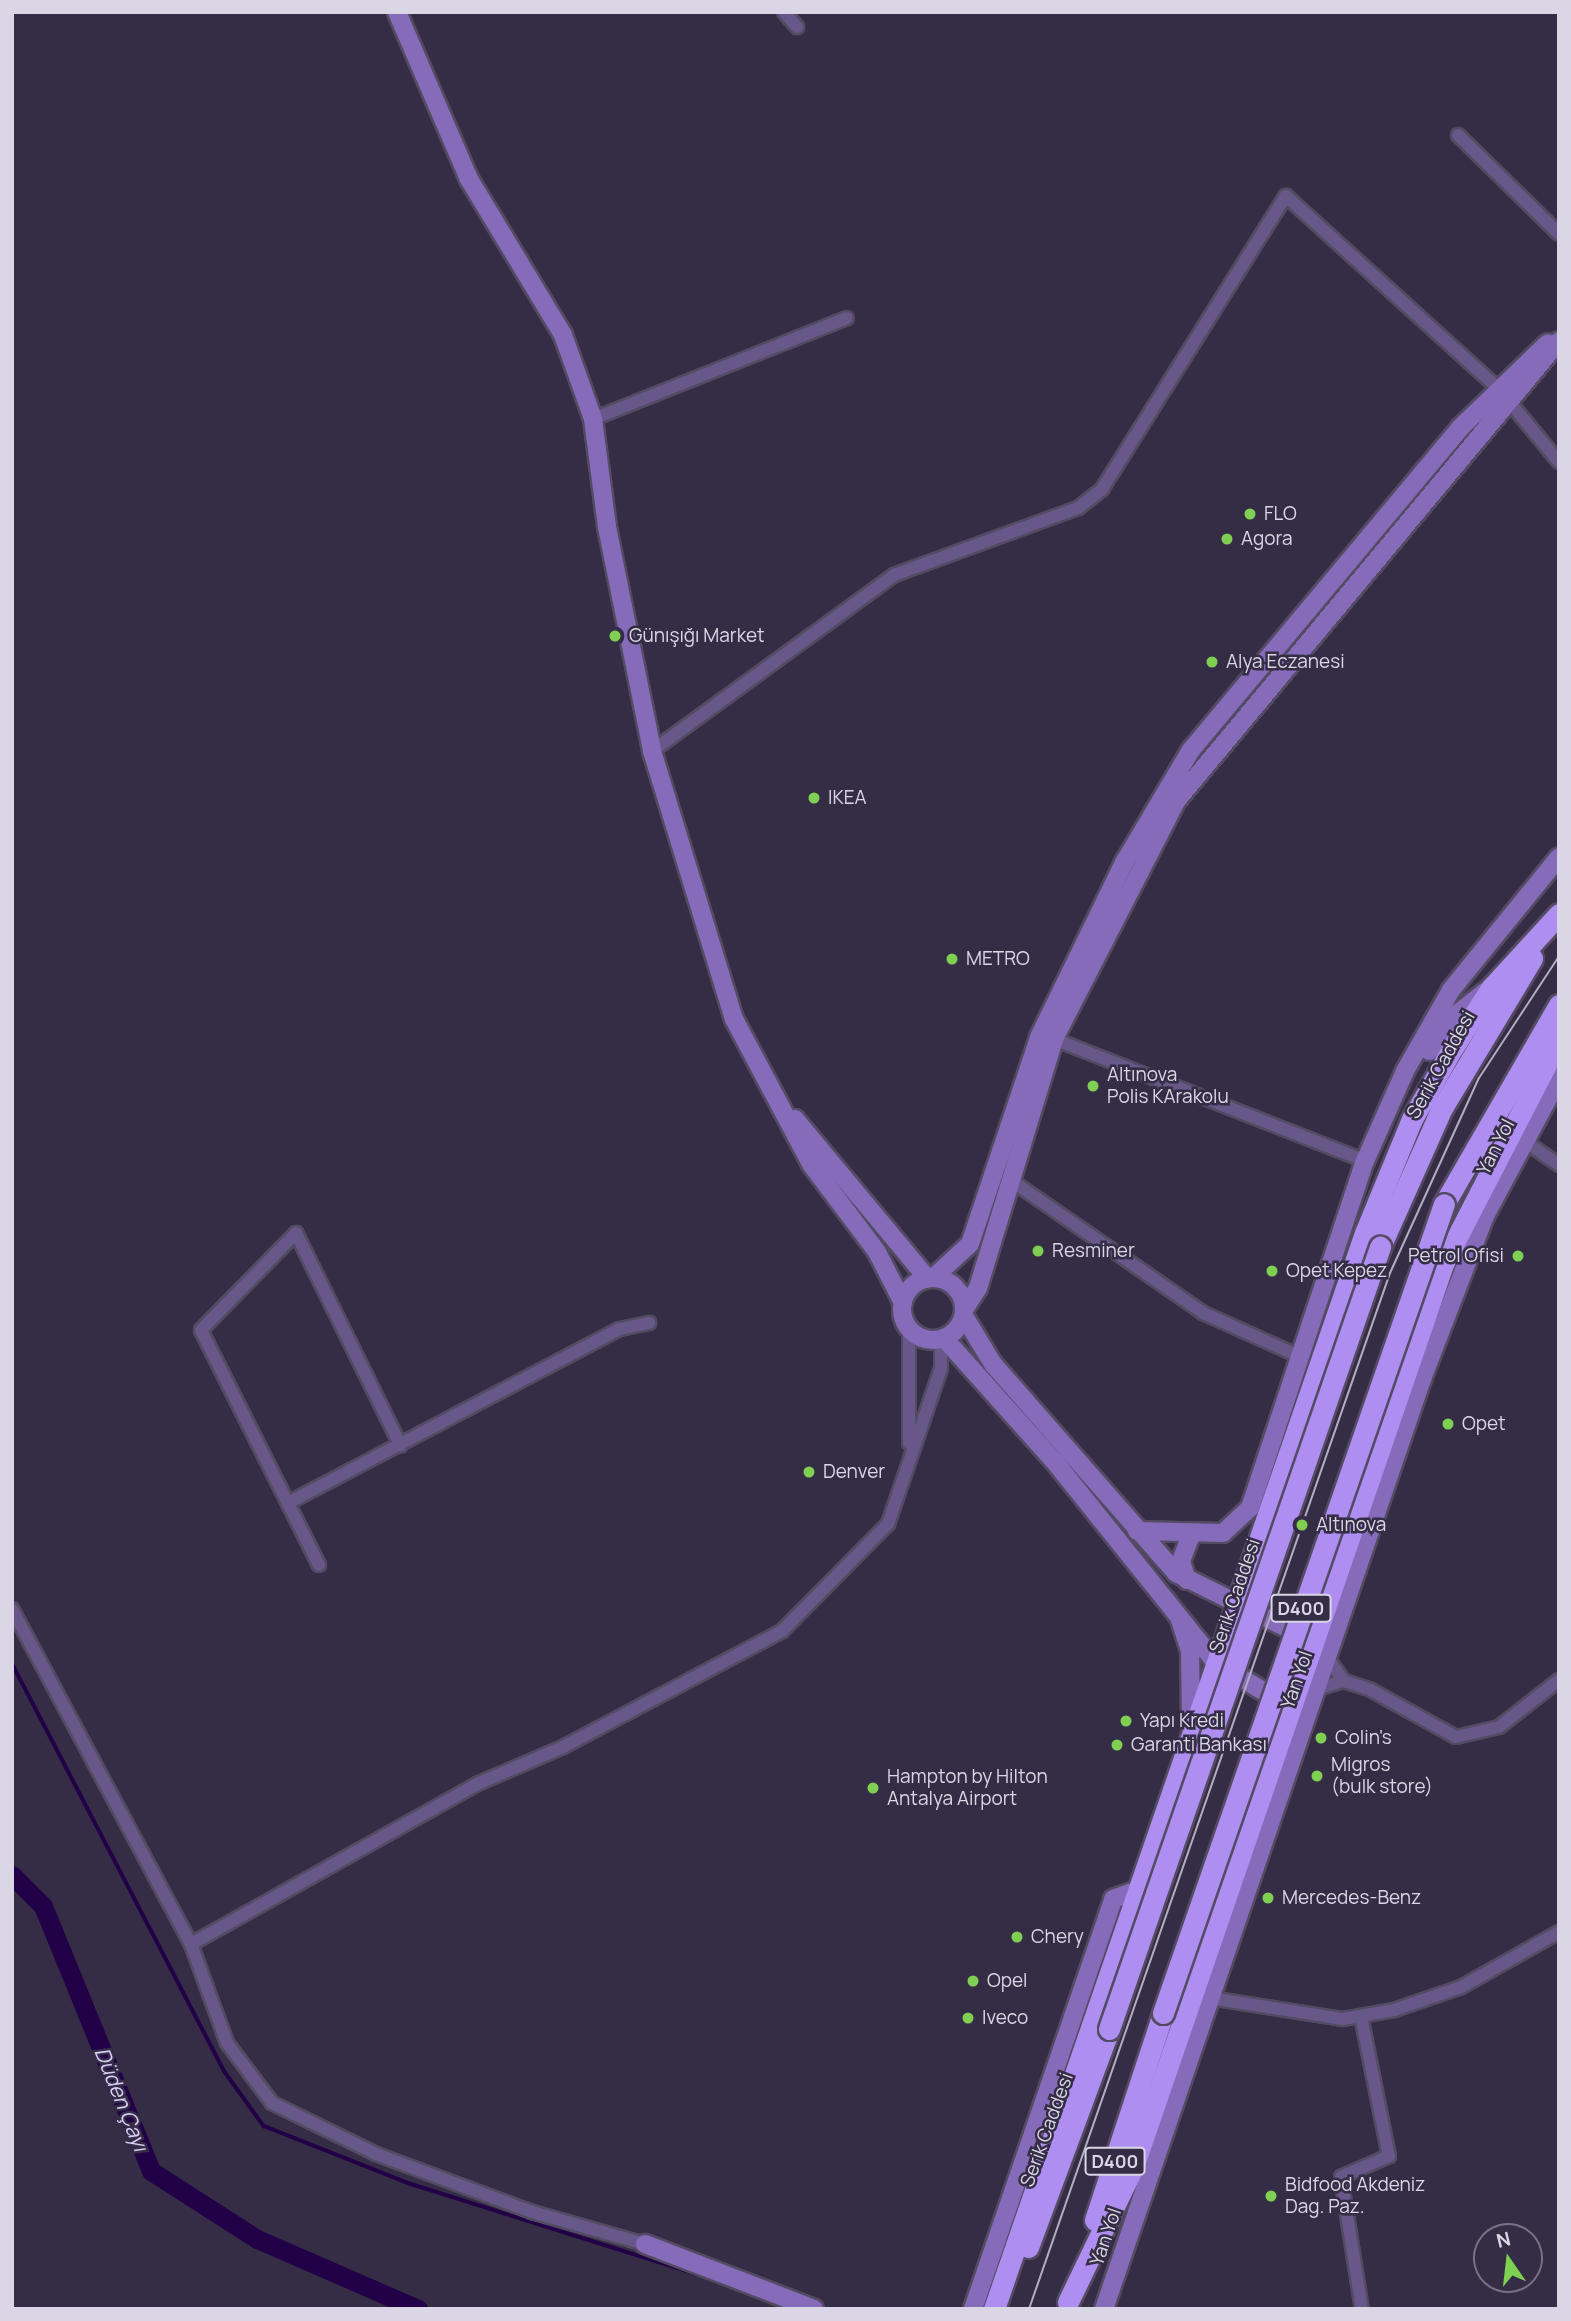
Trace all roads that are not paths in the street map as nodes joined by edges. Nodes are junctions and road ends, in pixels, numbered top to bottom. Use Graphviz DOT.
graph roads {
  1 [pos="397,12"];
  2 [pos="784,12"];
  3 [pos="797,27"];
  4 [pos="1458,135"];
  5 [pos="1559,234"];
  6 [pos="847,318"];
  7 [pos="1559,334"];
  8 [pos="1559,341"];
  9 [pos="1498,388"];
  10 [pos="1509,407"];
  11 [pos="593,419"];
  12 [pos="1559,462"];
  13 [pos="652,751"];
  14 [pos="1559,856"];
  15 [pos="1559,914"];
  16 [pos="1559,922"];
  17 [pos="1492,986"];
  18 [pos="1559,1005"];
  19 [pos="1047,1037"];
  20 [pos="1559,1039"];
  21 [pos="1412,1062"];
  22 [pos="1559,1078"];
  23 [pos="780,1104"];
  24 [pos="1522,1140"];
  25 [pos="1364,1161"];
  26 [pos="1559,1165"];
  27 [pos="1012,1181"];
  28 [pos="930,1278"];
  29 [pos="903,1303"];
  30 [pos="964,1312"];
  31 [pos="649,1323"];
  32 [pos="909,1329"];
  33 [pos="943,1339"];
  34 [pos="1301,1357"];
  35 [pos="1303,1401"];
  36 [pos="401,1446"];
  37 [pos="909,1450"];
  38 [pos="288,1503"];
  39 [pos="1137,1531"];
  40 [pos="1190,1537"];
  41 [pos="319,1565"];
  42 [pos="1187,1580"];
  43 [pos="1234,1605"];
  44 [pos="12,1609"];
  45 [pos="1177,1610"];
  46 [pos="1310,1639"];
  47 [pos="1327,1657"];
  48 [pos="1215,1662"];
  49 [pos="1344,1681"];
  50 [pos="1559,1681"];
  51 [pos="1317,1689"];
  52 [pos="1292,1694"];
  53 [pos="1191,1731"];
  54 [pos="1135,1891"];
  55 [pos="1559,1931"];
  56 [pos="191,1944"];
  57 [pos="1206,1952"];
  58 [pos="1210,1998"];
  59 [pos="1361,2016"];
  60 [pos="1184,2074"];
  61 [pos="1157,2096"];
  62 [pos="645,2244"];
  63 [pos="1067,2305"];
  64 [pos="982,2308"];
  65 [pos="814,2309"];
  66 [pos="1005,2309"];
  67 [pos="1104,2309"];
  68 [pos="1362,2309"];
  1 -- 11 [label="street"];
  2 -- 3 [label="street"];
  4 -- 5 [label="street"];
  6 -- 11 [label="street"];
  7 -- 9 [label="street"];
  8 -- 10 [label="street"];
  9 -- 10 [label="street"];
  9 -- 13 [label="street"];
  9 -- 19 [label="street"];
  10 -- 12 [label="street"];
  10 -- 19 [label="street"];
  11 -- 13 [label="street"];
  13 -- 23 [label="street"];
  14 -- 21 [label="street"];
  15 -- 17 [label="highway"];
  16 -- 66 [label="highway, Serik Caddesi / D400, bridge"];
  17 -- 21 [label="street"];
  17 -- 35 [label="highway"];
  18 -- 63 [label="highway, D400, bridge"];
  19 -- 25 [label="street"];
  19 -- 27 [label="street"];
  19 -- 28 [label="street"];
  20 -- 46 [label="highway"];
  21 -- 25 [label="street"];
  22 -- 24 [label="street, Yan Yol"];
  23 -- 28 [label="street"];
  23 -- 29 [label="street"];
  24 -- 26 [label="street"];
  24 -- 47 [label="street, Yan Yol"];
  25 -- 34 [label="street"];
  27 -- 30 [label="street"];
  27 -- 34 [label="street"];
  28 -- 29 [label="street"];
  28 -- 30 [label="street"];
  29 -- 32 [label="street"];
  30 -- 33 [label="street"];
  30 -- 39 [label="street"];
  31 -- 36 [label="street"];
  32 -- 33 [label="street"];
  32 -- 37 [label="street"];
  33 -- 37 [label="street"];
  33 -- 45 [label="street"];
  34 -- 35 [label="street"];
  34 -- 40 [label="street"];
  35 -- 43 [label="highway"];
  36 -- 38 [label="street"];
  36 -- 38 [label="street"];
  37 -- 56 [label="street"];
  38 -- 41 [label="street"];
  39 -- 40 [label="street"];
  39 -- 42 [label="street"];
  40 -- 42 [label="street"];
  42 -- 43 [label="street"];
  43 -- 46 [label="street"];
  43 -- 48 [label="highway"];
  44 -- 56 [label="street"];
  45 -- 48 [label="street"];
  45 -- 53 [label="street"];
  46 -- 47 [label="street"];
  46 -- 52 [label="highway"];
  47 -- 49 [label="street"];
  47 -- 51 [label="street, Yan Yol"];
  48 -- 52 [label="street"];
  48 -- 53 [label="highway"];
  49 -- 50 [label="street"];
  49 -- 51 [label="street"];
  51 -- 52 [label="street"];
  51 -- 58 [label="street, Yan Yol"];
  52 -- 57 [label="highway"];
  53 -- 54 [label="highway"];
  54 -- 64 [label="highway"];
  54 -- 64 [label="street"];
  55 -- 59 [label="street"];
  56 -- 62 [label="street"];
  57 -- 58 [label="street"];
  57 -- 61 [label="highway"];
  58 -- 59 [label="street"];
  58 -- 60 [label="street, Yan Yol"];
  59 -- 68 [label="street"];
  60 -- 61 [label="street"];
  60 -- 67 [label="street, Yan Yol"];
  61 -- 63 [label="highway"];
  62 -- 65 [label="street"];
}
